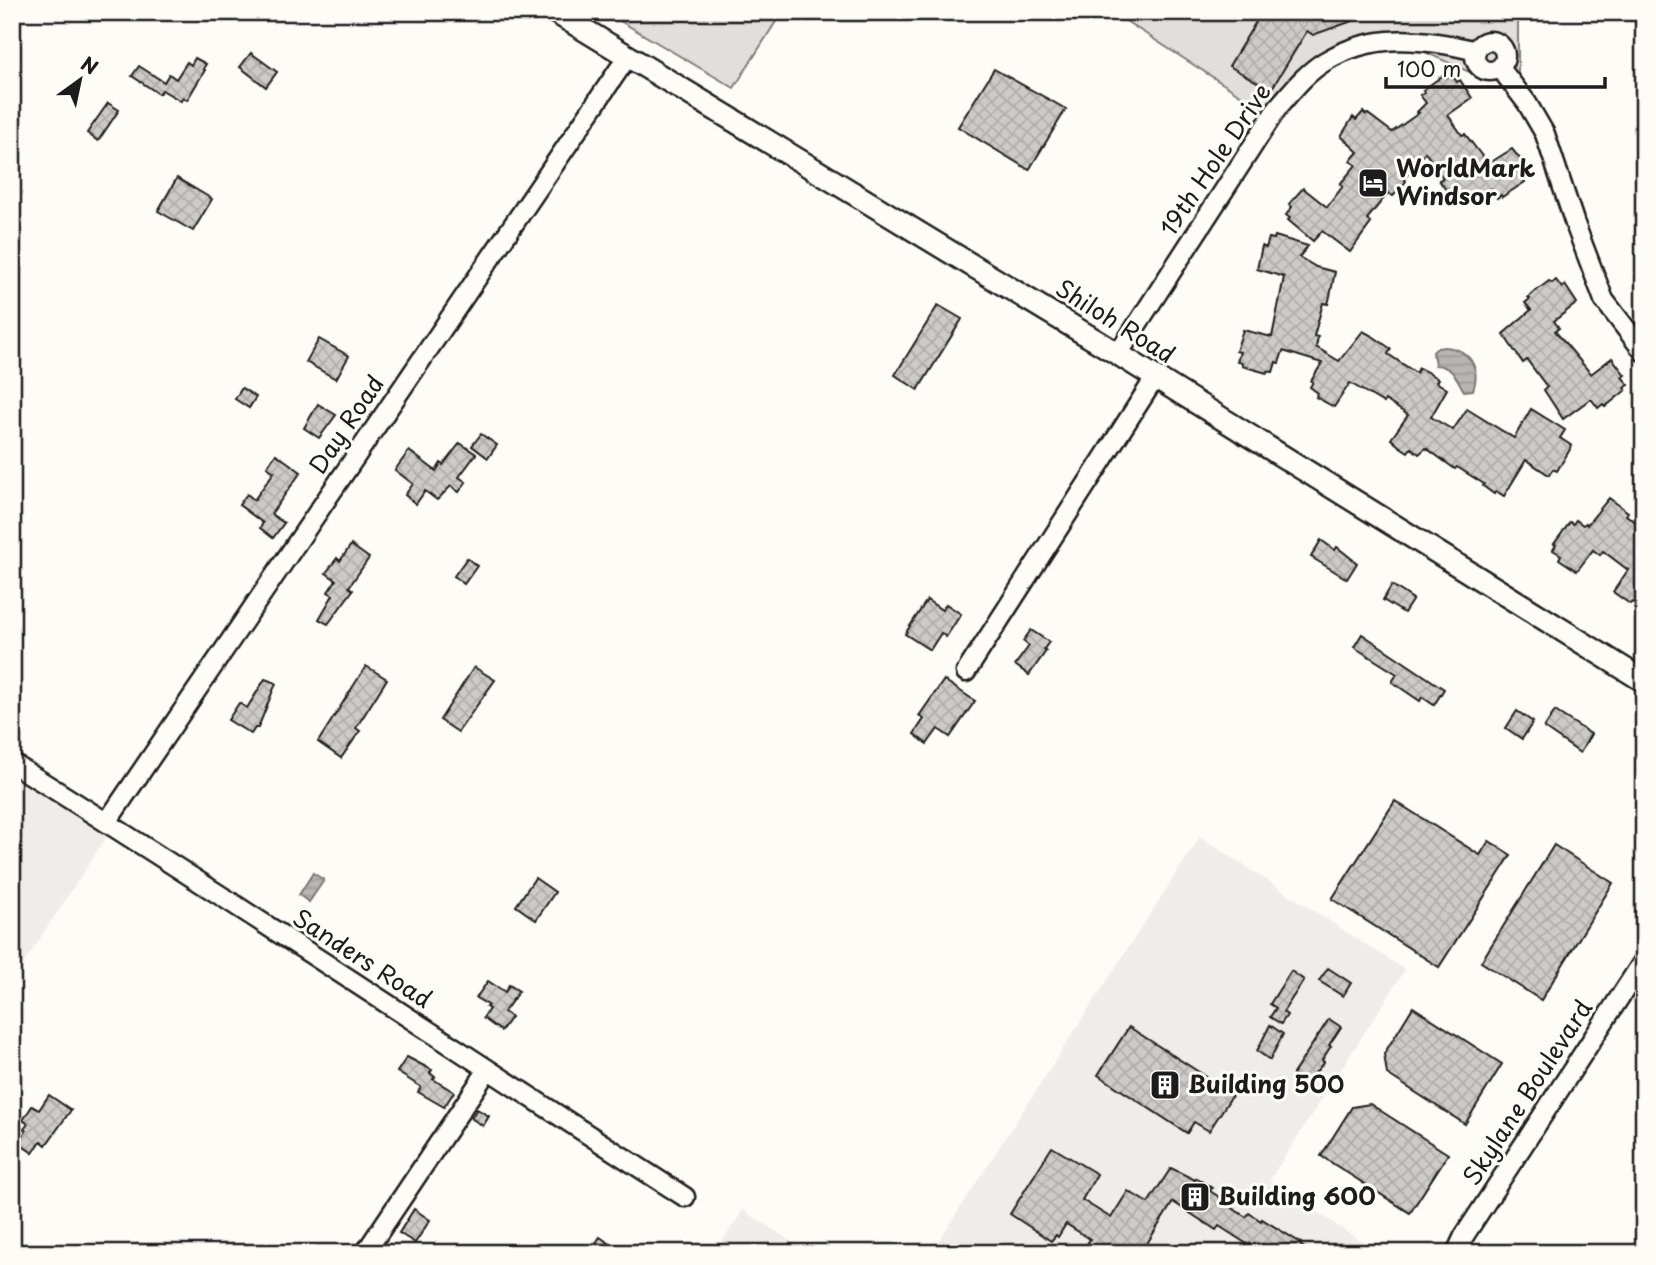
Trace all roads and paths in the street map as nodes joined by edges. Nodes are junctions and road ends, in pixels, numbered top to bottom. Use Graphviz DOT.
graph roads {
  1 [pos="555,12"];
  2 [pos="628,56"];
  3 [pos="1644,352"];
  4 [pos="1118,355"];
  5 [pos="1155,378"];
  6 [pos="967,671"];
  7 [pos="1644,681"];
  8 [pos="12,763"];
  9 [pos="107,822"];
  10 [pos="1644,960"];
  11 [pos="487,1071"];
  12 [pos="685,1197"];
  13 [pos="365,1253"];
  14 [pos="1456,1253"];
  1 -- 2 [label="main road, Shiloh Road"];
  2 -- 4 [label="main road, Shiloh Road"];
  2 -- 9 [label="street, Day Road"];
  3 -- 4 [label="street, 19th Hole Drive"];
  4 -- 5 [label="main road, Shiloh Road"];
  5 -- 6 [label="street"];
  5 -- 7 [label="main road, Shiloh Road"];
  8 -- 9 [label="street, Sanders Road"];
  9 -- 11 [label="street, Sanders Road"];
  10 -- 14 [label="street, Skylane Boulevard"];
  11 -- 12 [label="street, Sanders Road"];
  11 -- 13 [label="street"];
}
